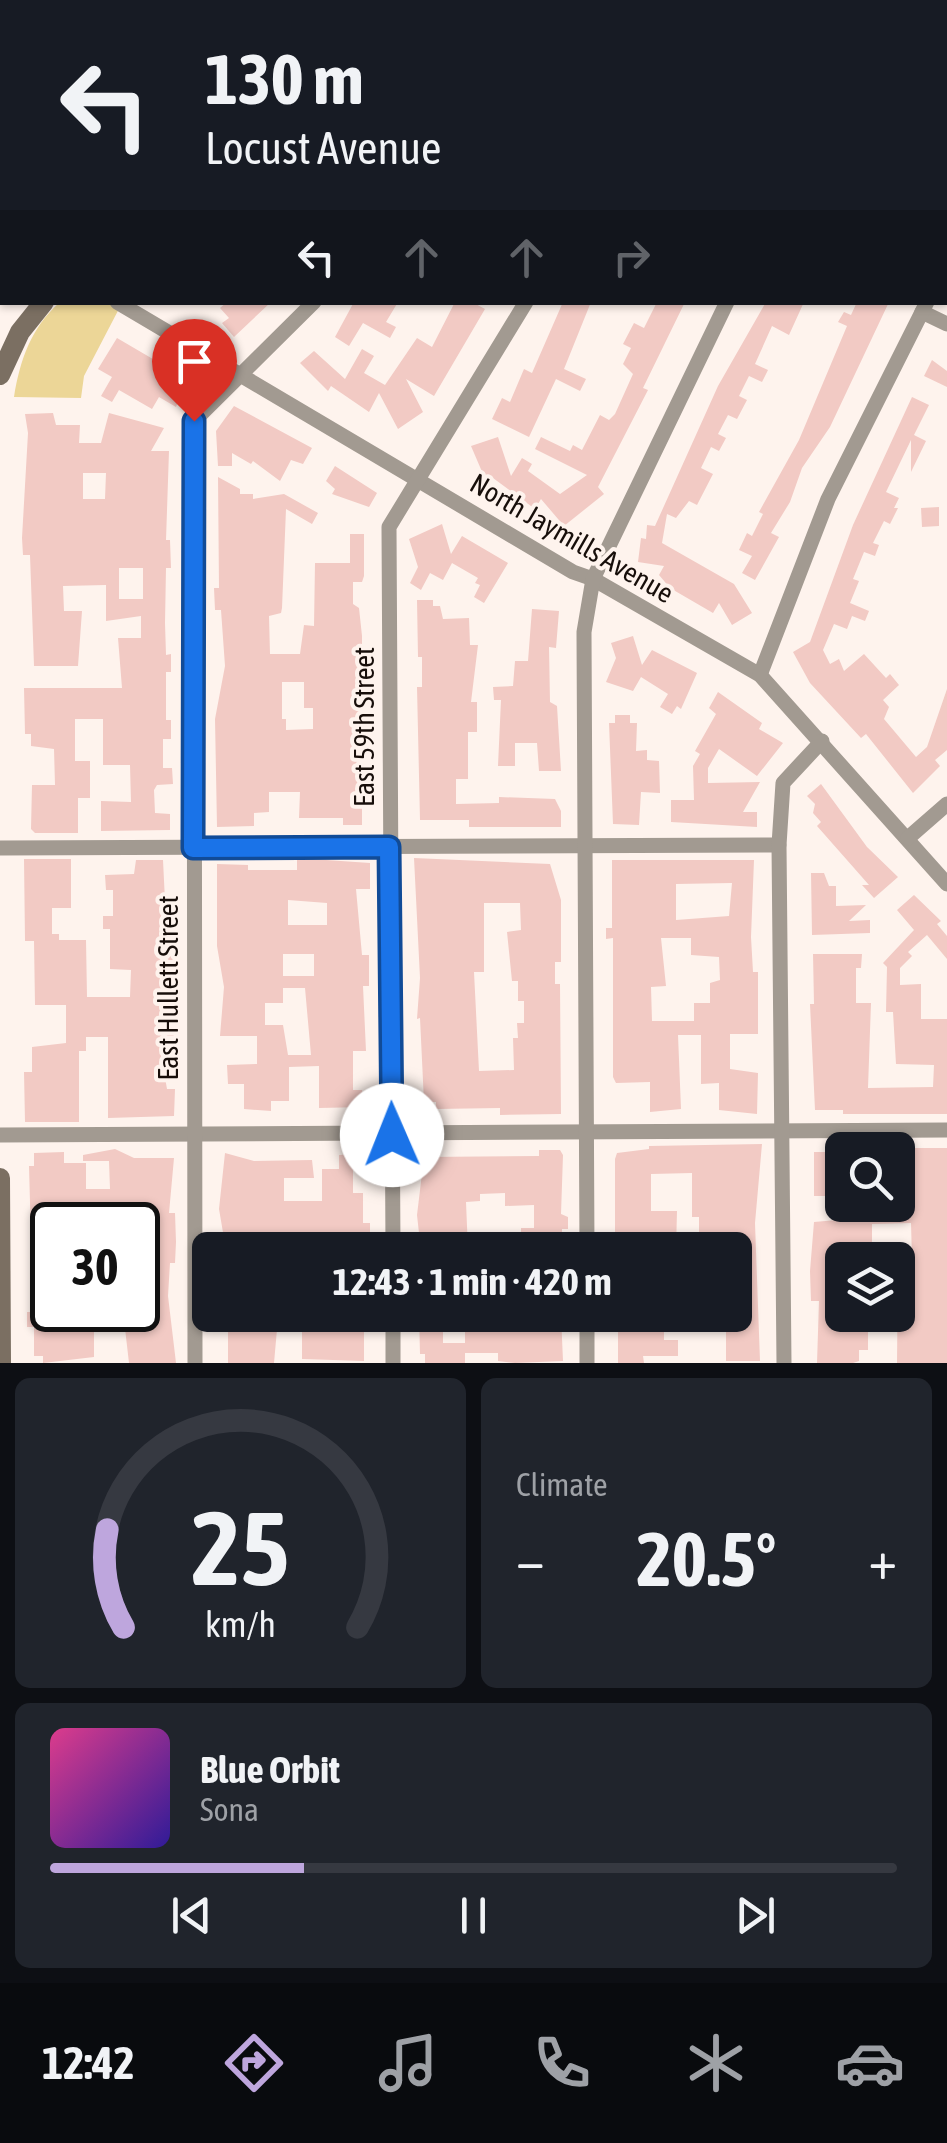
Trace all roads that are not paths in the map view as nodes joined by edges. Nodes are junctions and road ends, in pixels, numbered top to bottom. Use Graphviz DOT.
graph roads {
  1 [pos="42,305"];
  2 [pos="122,305"];
  3 [pos="311,305"];
  4 [pos="524,305"];
  5 [pos="726,305"];
  6 [pos="924,307"];
  7 [pos="947,324"];
  8 [pos="240,374"];
  9 [pos="0,375"];
  10 [pos="418,477"];
  11 [pos="593,578"];
  12 [pos="760,675"];
  13 [pos="822,741"];
  14 [pos="947,804"];
  15 [pos="908,838"];
  16 [pos="779,845"];
  17 [pos="586,846"];
  18 [pos="389,847"];
  19 [pos="0,848"];
  20 [pos="193,848"];
  21 [pos="947,884"];
  22 [pos="947,1130"];
  23 [pos="783,1132"];
  24 [pos="586,1134"];
  25 [pos="0,1135"];
  26 [pos="392,1135"];
  27 [pos="194,1136"];
  28 [pos="0,1178"];
  29 [pos="393,1232"];
  30 [pos="586,1232"];
  31 [pos="393,1332"];
  32 [pos="587,1332"];
  33 [pos="1,1363"];
  34 [pos="195,1363"];
  35 [pos="393,1363"];
  36 [pos="587,1363"];
  37 [pos="784,1363"];
  1 -- 9 [label="street"];
  2 -- 8 [label="street, North Jaymills Avenue"];
  3 -- 8 [label="street, East Hullett Street"];
  4 -- 10 [label="street, East 59th Street"];
  5 -- 11 [label="street"];
  6 -- 7 [label="street"];
  6 -- 12 [label="street"];
  8 -- 10 [label="street, North Jaymills Avenue"];
  8 -- 20 [label="street, East Hullett Street"];
  10 -- 11 [label="street, North Jaymills Avenue"];
  10 -- 18 [label="street, East 59th Street"];
  11 -- 12 [label="street, North Jaymills Avenue"];
  11 -- 17 [label="street"];
  12 -- 13 [label="street, North Jaymills Avenue"];
  13 -- 15 [label="street, North Jaymills Avenue"];
  13 -- 16 [label="street"];
  14 -- 15 [label="street"];
  15 -- 21 [label="street, North Jaymills Avenue"];
  16 -- 17 [label="street"];
  16 -- 23 [label="street"];
  17 -- 18 [label="street"];
  17 -- 24 [label="street"];
  18 -- 20 [label="street"];
  18 -- 26 [label="street, East 59th Street"];
  19 -- 20 [label="street"];
  20 -- 27 [label="street, East Hullett Street"];
  22 -- 23 [label="street"];
  23 -- 24 [label="street"];
  23 -- 37 [label="street"];
  24 -- 26 [label="street"];
  24 -- 30 [label="street"];
  25 -- 27 [label="street"];
  26 -- 27 [label="street"];
  26 -- 29 [label="street, East 59th Street"];
  27 -- 34 [label="street, East Hullett Street"];
  28 -- 33 [label="street"];
  31 -- 35 [label="street"];
  32 -- 36 [label="street"];
}
